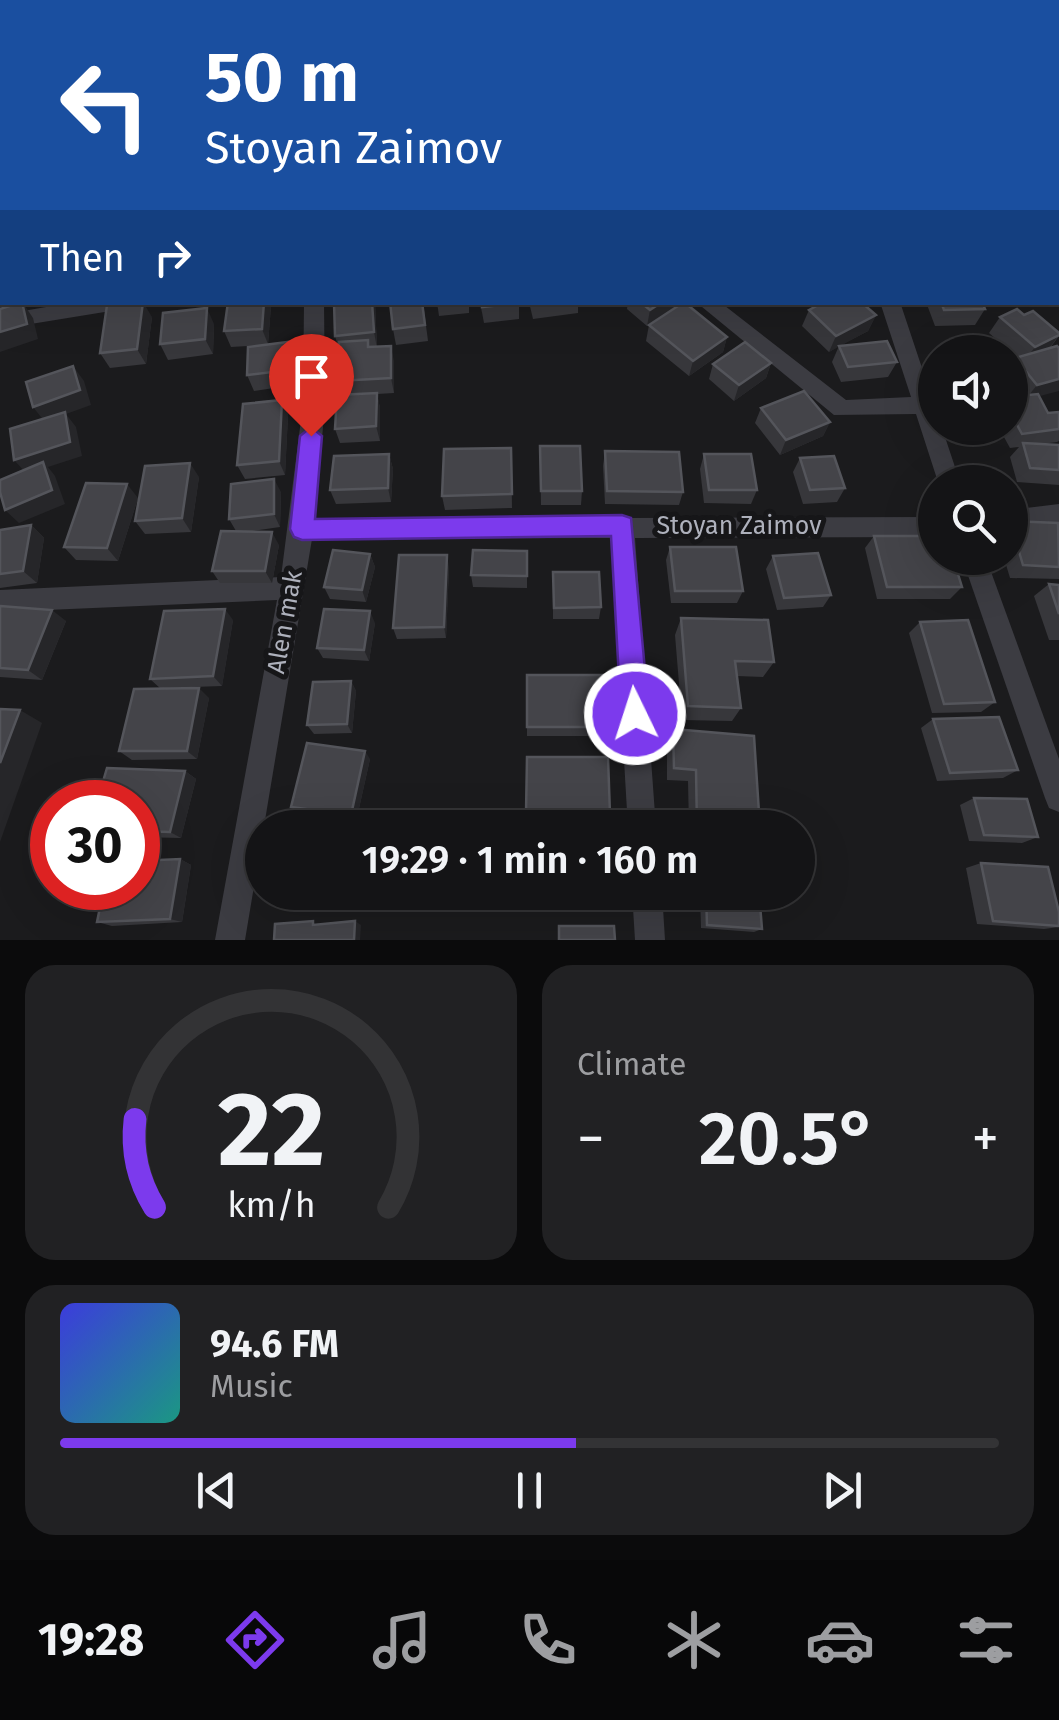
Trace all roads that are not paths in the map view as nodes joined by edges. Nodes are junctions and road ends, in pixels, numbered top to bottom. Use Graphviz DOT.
graph roads {
  1 [pos="105,305"];
  2 [pos="314,305"];
  3 [pos="710,305"];
  4 [pos="891,305"];
  5 [pos="0,322"];
  6 [pos="918,387"];
  7 [pos="918,405"];
  8 [pos="1059,514"];
  9 [pos="1028,518"];
  10 [pos="622,526"];
  11 [pos="918,526"];
  12 [pos="302,529"];
  13 [pos="980,575"];
  14 [pos="290,588"];
  15 [pos="0,601"];
  16 [pos="1059,798"];
  17 [pos="641,810"];
  18 [pos="648,910"];
  19 [pos="230,940"];
  20 [pos="650,940"];
  1 -- 5 [label="street"];
  2 -- 12 [label="street, Alen mak"];
  3 -- 7 [label="street"];
  4 -- 6 [label="street"];
  8 -- 9 [label="street"];
  10 -- 11 [label="street, Stoyan Zaimov"];
  10 -- 12 [label="street, Stoyan Zaimov"];
  10 -- 17 [label="street"];
  12 -- 14 [label="street, Alen mak"];
  13 -- 16 [label="street"];
  14 -- 15 [label="street"];
  14 -- 19 [label="street, Alen mak"];
  18 -- 20 [label="street"];
}
